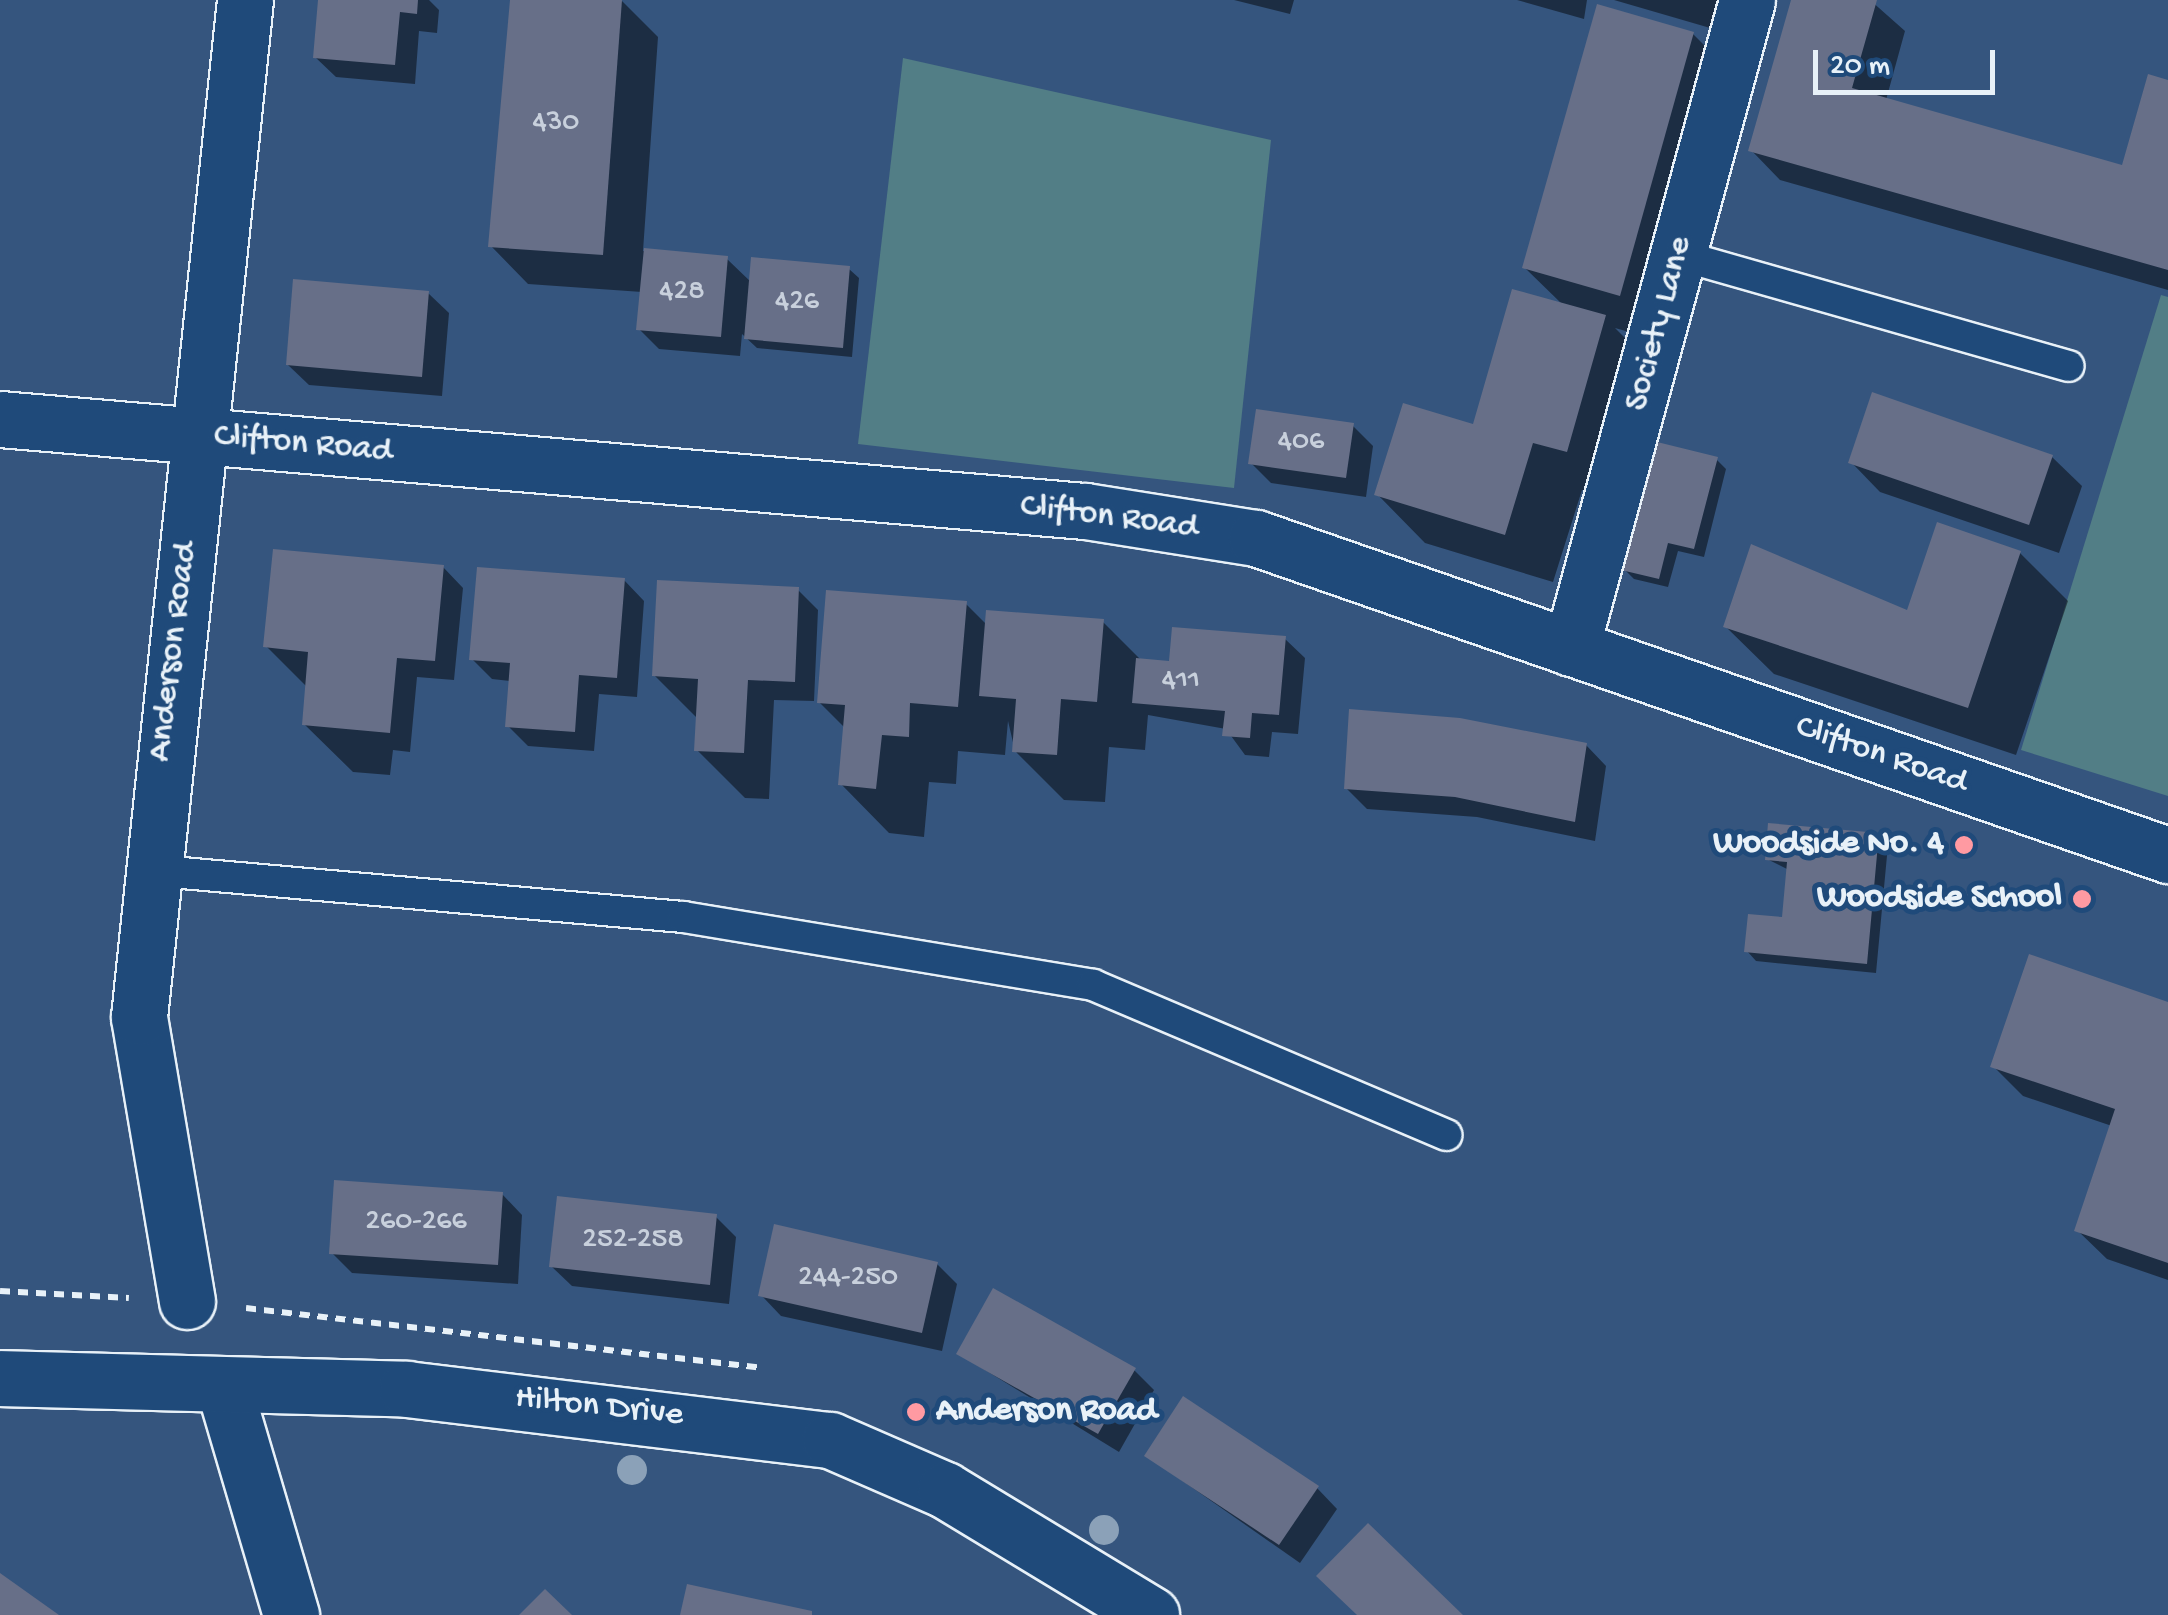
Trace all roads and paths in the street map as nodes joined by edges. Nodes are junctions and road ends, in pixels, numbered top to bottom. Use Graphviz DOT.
graph roads {
  1 [pos="246,0"];
  2 [pos="1747,0"];
  3 [pos="1678,255"];
  4 [pos="2069,366"];
  5 [pos="0,419"];
  6 [pos="200,436"];
  7 [pos="1572,648"];
  8 [pos="2168,855"];
  9 [pos="148,870"];
  10 [pos="1446,1136"];
  11 [pos="187,1301"];
  12 [pos="0,1378"];
  13 [pos="224,1387"];
  14 [pos="291,1615"];
  15 [pos="1151,1615"];
  1 -- 6 [label="street, Anderson Road"];
  2 -- 3 [label="street, Society Lane"];
  3 -- 4 [label="lane"];
  3 -- 7 [label="street, Society Lane"];
  5 -- 6 [label="street, Clifton Road"];
  6 -- 7 [label="street, Clifton Road"];
  6 -- 9 [label="street, Anderson Road"];
  7 -- 8 [label="street, Clifton Road"];
  9 -- 10 [label="lane"];
  9 -- 11 [label="street, Anderson Road"];
  12 -- 13 [label="street, Hilton Drive"];
  13 -- 14 [label="street"];
  13 -- 15 [label="street, Hilton Drive"];
}
